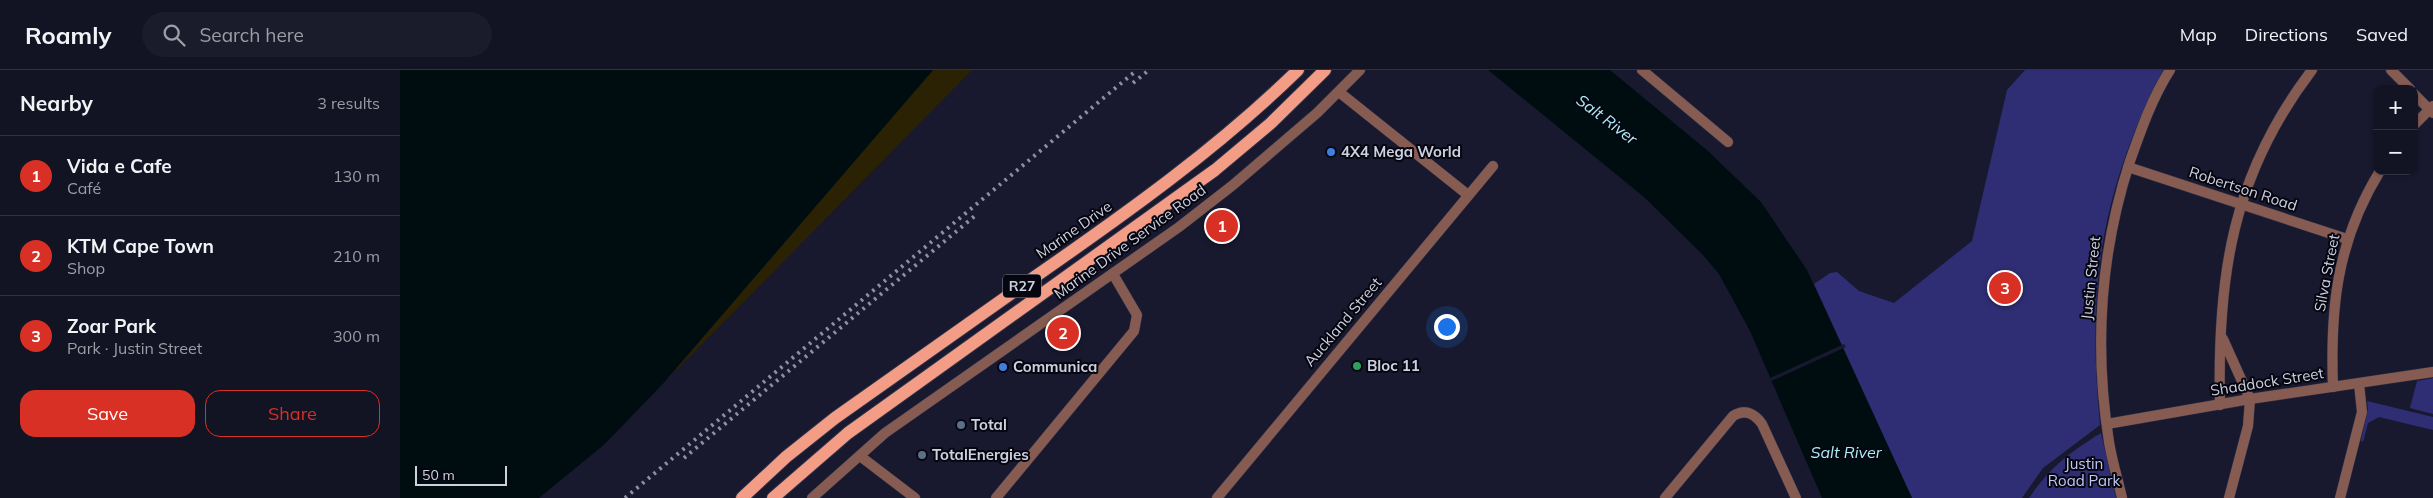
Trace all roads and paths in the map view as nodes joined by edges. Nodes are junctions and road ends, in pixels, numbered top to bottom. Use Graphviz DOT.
graph roads {
  1 [pos="1298,70"];
  2 [pos="1324,70"];
  3 [pos="1360,70"];
  4 [pos="1642,70"];
  5 [pos="2170,70"];
  6 [pos="2312,70"];
  7 [pos="2391,70"];
  8 [pos="2406,85"];
  9 [pos="1339,92"];
  10 [pos="2418,98"];
  11 [pos="2432,110"];
  12 [pos="2418,122"];
  13 [pos="1728,142"];
  14 [pos="1493,166"];
  15 [pos="2128,167"];
  16 [pos="2378,175"];
  17 [pos="1468,195"];
  18 [pos="2241,204"];
  19 [pos="2347,239"];
  20 [pos="1112,274"];
  21 [pos="2222,336"];
  22 [pos="2433,372"];
  23 [pos="2359,384"];
  24 [pos="2333,387"];
  25 [pos="2250,399"];
  26 [pos="2220,405"];
  27 [pos="2107,424"];
  28 [pos="860,456"];
  29 [pos="742,498"];
  30 [pos="773,498"];
  31 [pos="812,498"];
  32 [pos="915,498"];
  33 [pos="996,498"];
  34 [pos="1217,498"];
  35 [pos="1665,498"];
  36 [pos="1796,498"];
  37 [pos="2122,498"];
  38 [pos="2228,498"];
  39 [pos="2340,498"];
  1 -- 29 [label="main road, Marine Drive / R27"];
  2 -- 30 [label="main road, R27"];
  3 -- 9 [label="street, Marine Drive Service Road"];
  4 -- 13 [label="street"];
  5 -- 15 [label="street, Justin Street"];
  6 -- 18 [label="street"];
  7 -- 8 [label="street"];
  9 -- 17 [label="street"];
  9 -- 20 [label="street, Marine Drive Service Road"];
  10 -- 11 [label="street"];
  11 -- 12 [label="street"];
  14 -- 17 [label="street, Auckland Street"];
  15 -- 18 [label="street, Robertson Road"];
  15 -- 27 [label="street, Justin Street"];
  16 -- 19 [label="street, Silva Street"];
  17 -- 34 [label="street, Auckland Street"];
  18 -- 19 [label="street, Robertson Road"];
  18 -- 21 [label="street"];
  19 -- 24 [label="street, Silva Street"];
  20 -- 28 [label="street, Marine Drive Service Road"];
  20 -- 33 [label="street"];
  21 -- 25 [label="street"];
  21 -- 26 [label="street"];
  22 -- 23 [label="street, Shaddock Street"];
  23 -- 24 [label="street, Shaddock Street"];
  23 -- 39 [label="street"];
  24 -- 25 [label="street, Shaddock Street"];
  25 -- 26 [label="street, Shaddock Street"];
  25 -- 38 [label="street"];
  26 -- 27 [label="street, Shaddock Street"];
  27 -- 37 [label="street, Justin Street"];
  28 -- 31 [label="street, Marine Drive Service Road"];
  28 -- 32 [label="street"];
  35 -- 36 [label="street"];
}
